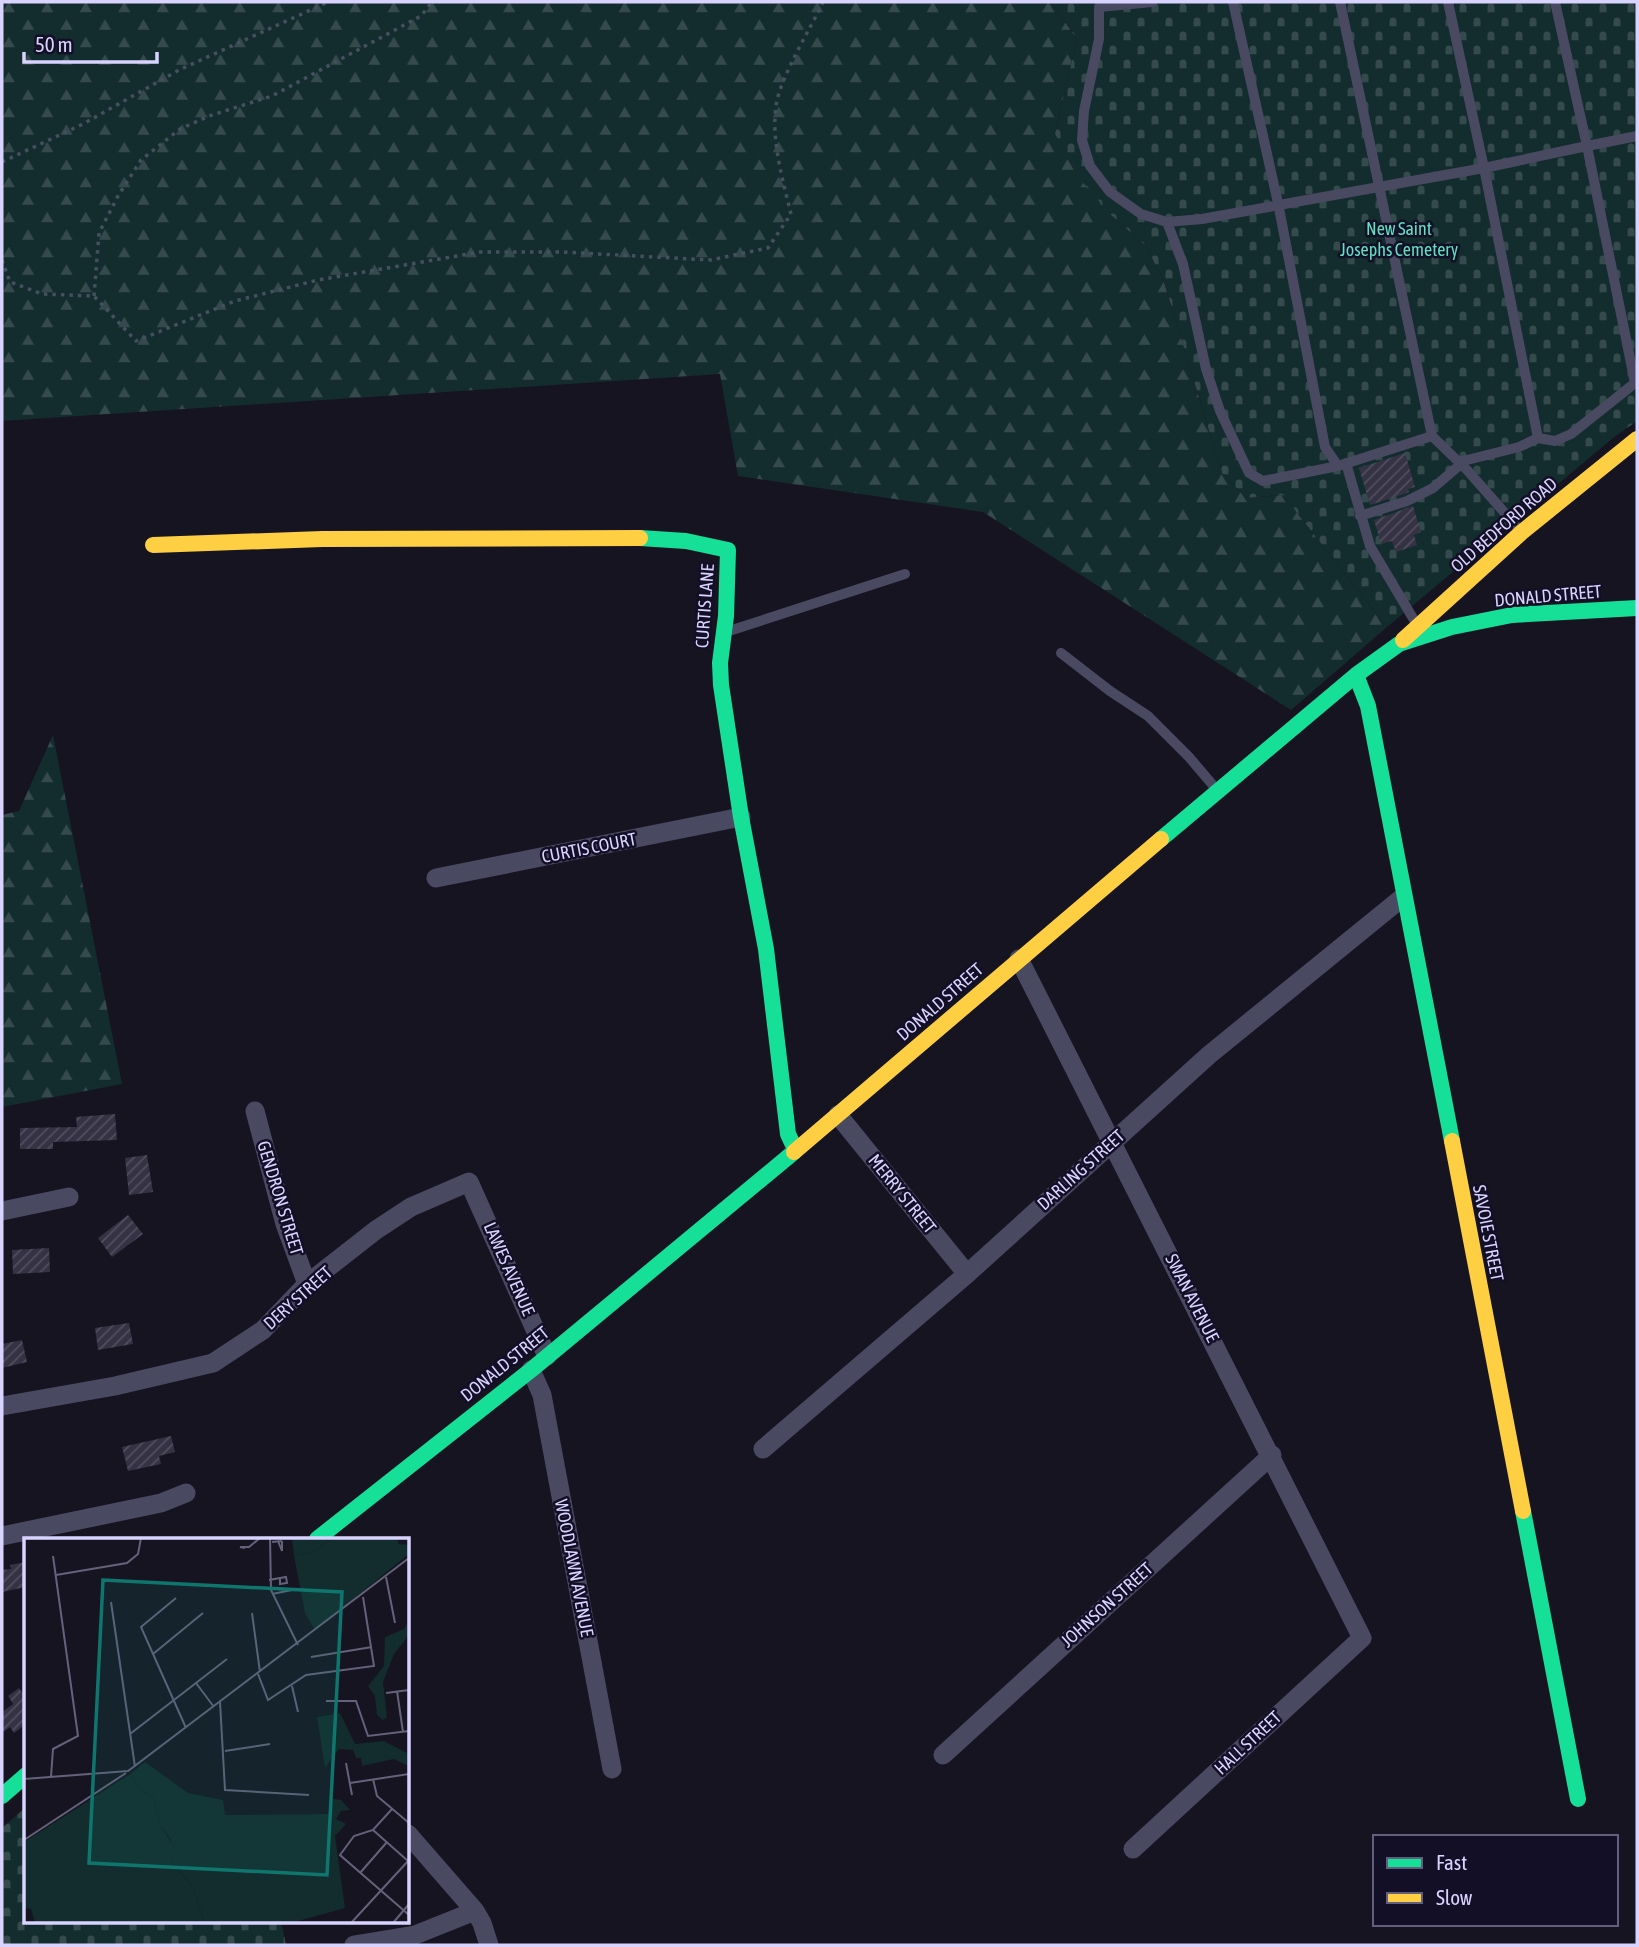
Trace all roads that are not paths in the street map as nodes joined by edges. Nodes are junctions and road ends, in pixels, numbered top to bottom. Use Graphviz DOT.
graph roads {
  1 [pos="1152,2"];
  2 [pos="1233,2"];
  3 [pos="1340,2"];
  4 [pos="1448,2"];
  5 [pos="1555,2"];
  6 [pos="1096,5"];
  7 [pos="1637,136"];
  8 [pos="1587,146"];
  9 [pos="1485,168"];
  10 [pos="1379,188"];
  11 [pos="1278,203"];
  12 [pos="1167,222"];
  13 [pos="1637,386"];
  14 [pos="1432,436"];
  15 [pos="1538,438"];
  16 [pos="1637,439"];
  17 [pos="1460,463"];
  18 [pos="1342,464"];
  19 [pos="1360,516"];
  20 [pos="1522,532"];
  21 [pos="153,545"];
  22 [pos="905,574"];
  23 [pos="1493,607"];
  24 [pos="1637,608"];
  25 [pos="1511,615"];
  26 [pos="1417,626"];
  27 [pos="724,632"];
  28 [pos="1399,644"];
  29 [pos="1061,653"];
  30 [pos="1356,675"];
  31 [pos="1217,790"];
  32 [pos="741,817"];
  33 [pos="436,878"];
  34 [pos="1403,897"];
  35 [pos="1019,959"];
  36 [pos="255,1111"];
  37 [pos="838,1115"];
  38 [pos="1113,1141"];
  39 [pos="796,1149"];
  40 [pos="469,1182"];
  41 [pos="69,1197"];
  42 [pos="2,1211"];
  43 [pos="967,1274"];
  44 [pos="307,1284"];
  45 [pos="547,1356"];
  46 [pos="531,1370"];
  47 [pos="2,1406"];
  48 [pos="763,1449"];
  49 [pos="1272,1455"];
  50 [pos="186,1493"];
  51 [pos="2,1536"];
  52 [pos="318,1538"];
  53 [pos="1362,1638"];
  54 [pos="943,1755"];
  55 [pos="611,1769"];
  56 [pos="24,1777"];
  57 [pos="2,1796"];
  58 [pos="1578,1799"];
  59 [pos="410,1836"];
  60 [pos="1133,1849"];
  61 [pos="475,1911"];
  62 [pos="354,1945"];
  63 [pos="489,1945"];
  1 -- 6 [label="lane"];
  2 -- 11 [label="lane"];
  3 -- 10 [label="lane"];
  4 -- 9 [label="lane"];
  5 -- 8 [label="lane"];
  6 -- 12 [label="lane"];
  7 -- 8 [label="lane"];
  8 -- 9 [label="lane"];
  8 -- 13 [label="lane"];
  9 -- 10 [label="lane"];
  9 -- 15 [label="lane"];
  10 -- 11 [label="lane"];
  10 -- 14 [label="lane"];
  11 -- 12 [label="lane"];
  11 -- 18 [label="lane"];
  12 -- 18 [label="lane"];
  13 -- 15 [label="lane"];
  14 -- 17 [label="lane"];
  14 -- 18 [label="lane"];
  15 -- 17 [label="lane"];
  16 -- 20 [label="street, OLD BEDFORD ROAD"];
  17 -- 19 [label="lane"];
  17 -- 20 [label="lane"];
  18 -- 19 [label="lane"];
  19 -- 26 [label="lane"];
  20 -- 26 [label="street, OLD BEDFORD ROAD"];
  21 -- 27 [label="street, CURTIS LANE"];
  22 -- 27 [label="lane"];
  23 -- 25 [label="street"];
  24 -- 25 [label="street, DONALD STREET"];
  25 -- 28 [label="street, DONALD STREET"];
  26 -- 28 [label="street, OLD BEDFORD ROAD"];
  27 -- 32 [label="street, CURTIS LANE"];
  28 -- 30 [label="street, DONALD STREET"];
  29 -- 31 [label="lane"];
  30 -- 31 [label="street, DONALD STREET"];
  30 -- 34 [label="street, SAVOIE STREET"];
  31 -- 35 [label="street, DONALD STREET"];
  32 -- 33 [label="street, CURTIS COURT"];
  32 -- 39 [label="street, CURTIS LANE"];
  34 -- 38 [label="street, DARLING STREET"];
  34 -- 58 [label="street, SAVOIE STREET"];
  35 -- 37 [label="street, DONALD STREET"];
  35 -- 38 [label="street, SWAN AVENUE"];
  36 -- 44 [label="street, GENDRON STREET"];
  37 -- 39 [label="street, DONALD STREET"];
  37 -- 43 [label="street, MERRY STREET"];
  38 -- 43 [label="street, DARLING STREET"];
  38 -- 49 [label="street, SWAN AVENUE"];
  39 -- 45 [label="street, DONALD STREET"];
  40 -- 44 [label="street, DERY STREET"];
  40 -- 45 [label="street, LAWES AVENUE"];
  41 -- 42 [label="street"];
  43 -- 48 [label="street, DARLING STREET"];
  44 -- 47 [label="street, DERY STREET"];
  45 -- 46 [label="street, DONALD STREET"];
  46 -- 52 [label="street, DONALD STREET"];
  46 -- 55 [label="street, WOODLAWN AVENUE"];
  49 -- 53 [label="street, SWAN AVENUE"];
  49 -- 54 [label="street, JOHNSON STREET"];
  50 -- 51 [label="street"];
  53 -- 60 [label="street, HALL STREET"];
  56 -- 57 [label="street"];
  59 -- 61 [label="street"];
  61 -- 62 [label="street"];
  61 -- 63 [label="street"];
}
